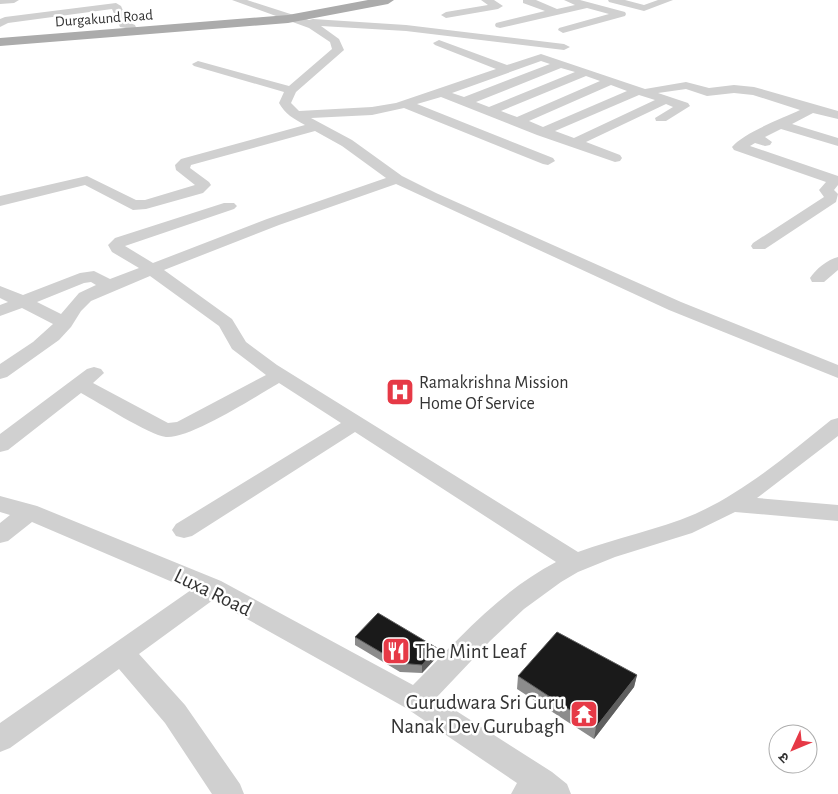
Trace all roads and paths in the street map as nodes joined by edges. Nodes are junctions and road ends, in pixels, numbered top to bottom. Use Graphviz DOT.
graph roads {
  1 [pos="14,0"];
  2 [pos="237,0"];
  3 [pos="273,0"];
  4 [pos="388,0"];
  5 [pos="486,0"];
  6 [pos="531,0"];
  7 [pos="569,0"];
  8 [pos="613,0"];
  9 [pos="668,0"];
  10 [pos="0,2"];
  11 [pos="251,5"];
  12 [pos="586,5"];
  13 [pos="556,12"];
  14 [pos="446,15"];
  15 [pos="298,20"];
  16 [pos="0,24"];
  17 [pos="500,25"];
  18 [pos="563,30"];
  19 [pos="133,32"];
  20 [pos="6,41"];
  21 [pos="439,43"];
  22 [pos="564,47"];
  23 [pos="198,64"];
  24 [pos="561,64"];
  25 [pos="506,69"];
  26 [pos="586,72"];
  27 [pos="612,80"];
  28 [pos="291,90"];
  29 [pos="642,91"];
  30 [pos="441,93"];
  31 [pos="665,100"];
  32 [pos="464,102"];
  33 [pos="405,104"];
  34 [pos="811,109"];
  35 [pos="489,112"];
  36 [pos="296,115"];
  37 [pos="838,116"];
  38 [pos="661,118"];
  39 [pos="516,122"];
  40 [pos="779,124"];
  41 [pos="317,126"];
  42 [pos="542,132"];
  43 [pos="753,138"];
  44 [pos="838,142"];
  45 [pos="574,144"];
  46 [pos="614,158"];
  47 [pos="548,160"];
  48 [pos="828,164"];
  49 [pos="397,178"];
  50 [pos="0,201"];
  51 [pos="229,206"];
  52 [pos="759,246"];
  53 [pos="838,262"];
  54 [pos="150,268"];
  55 [pos="818,278"];
  56 [pos="107,285"];
  57 [pos="0,291"];
  58 [pos="23,301"];
  59 [pos="0,311"];
  60 [pos="65,323"];
  61 [pos="838,372"];
  62 [pos="0,373"];
  63 [pos="280,375"];
  64 [pos="354,424"];
  65 [pos="838,425"];
  66 [pos="0,445"];
  67 [pos="0,504"];
  68 [pos="731,504"];
  69 [pos="28,512"];
  70 [pos="838,513"];
  71 [pos="184,530"];
  72 [pos="0,535"];
  73 [pos="576,563"];
  74 [pos="212,588"];
  75 [pos="121,653"];
  76 [pos="416,700"];
  77 [pos="0,739"];
  78 [pos="541,790"];
  79 [pos="225,793"];
  1 -- 10 [label="street"];
  2 -- 11 [label="street"];
  3 -- 11 [label="street"];
  4 -- 15 [label="main road, Durgakund Road"];
  5 -- 14 [label="street"];
  6 -- 13 [label="street"];
  7 -- 12 [label="street"];
  8 -- 9 [label="street"];
  11 -- 15 [label="street"];
  12 -- 13 [label="street"];
  12 -- 18 [label="street"];
  13 -- 17 [label="street"];
  15 -- 19 [label="main road, Durgakund Road"];
  15 -- 22 [label="street"];
  15 -- 28 [label="street"];
  16 -- 19 [label="street"];
  16 -- 20 [label="street"];
  19 -- 20 [label="main road, Durgakund Road"];
  21 -- 25 [label="street"];
  23 -- 28 [label="street"];
  24 -- 25 [label="street"];
  24 -- 26 [label="street"];
  24 -- 32 [label="street"];
  25 -- 30 [label="street"];
  26 -- 27 [label="street"];
  26 -- 35 [label="street"];
  27 -- 29 [label="street"];
  27 -- 39 [label="street"];
  28 -- 36 [label="street"];
  29 -- 31 [label="street"];
  29 -- 34 [label="street"];
  29 -- 42 [label="street"];
  30 -- 32 [label="street"];
  30 -- 33 [label="street"];
  31 -- 38 [label="street"];
  31 -- 45 [label="street"];
  32 -- 35 [label="street"];
  33 -- 36 [label="street"];
  33 -- 47 [label="street"];
  34 -- 37 [label="street"];
  34 -- 40 [label="street"];
  35 -- 39 [label="street"];
  36 -- 41 [label="street"];
  39 -- 42 [label="street"];
  40 -- 43 [label="street"];
  40 -- 44 [label="street"];
  41 -- 49 [label="street"];
  41 -- 50 [label="street"];
  42 -- 45 [label="street"];
  43 -- 48 [label="street"];
  43 -- 52 [label="street"];
  45 -- 46 [label="street"];
  49 -- 54 [label="street"];
  49 -- 61 [label="street"];
  51 -- 54 [label="street"];
  53 -- 55 [label="street"];
  54 -- 56 [label="street"];
  54 -- 63 [label="street"];
  56 -- 58 [label="street"];
  56 -- 60 [label="street"];
  57 -- 58 [label="street"];
  58 -- 59 [label="street"];
  58 -- 60 [label="street"];
  60 -- 62 [label="street"];
  63 -- 64 [label="street"];
  63 -- 66 [label="street"];
  64 -- 71 [label="street"];
  64 -- 73 [label="street"];
  65 -- 68 [label="street"];
  67 -- 69 [label="street, Luxa Road"];
  68 -- 70 [label="street"];
  68 -- 73 [label="street"];
  69 -- 72 [label="street"];
  69 -- 74 [label="street, Luxa Road"];
  73 -- 76 [label="street"];
  74 -- 75 [label="street"];
  74 -- 76 [label="street, Luxa Road"];
  75 -- 77 [label="street"];
  75 -- 79 [label="street"];
  76 -- 78 [label="street, Luxa Road"];
}
